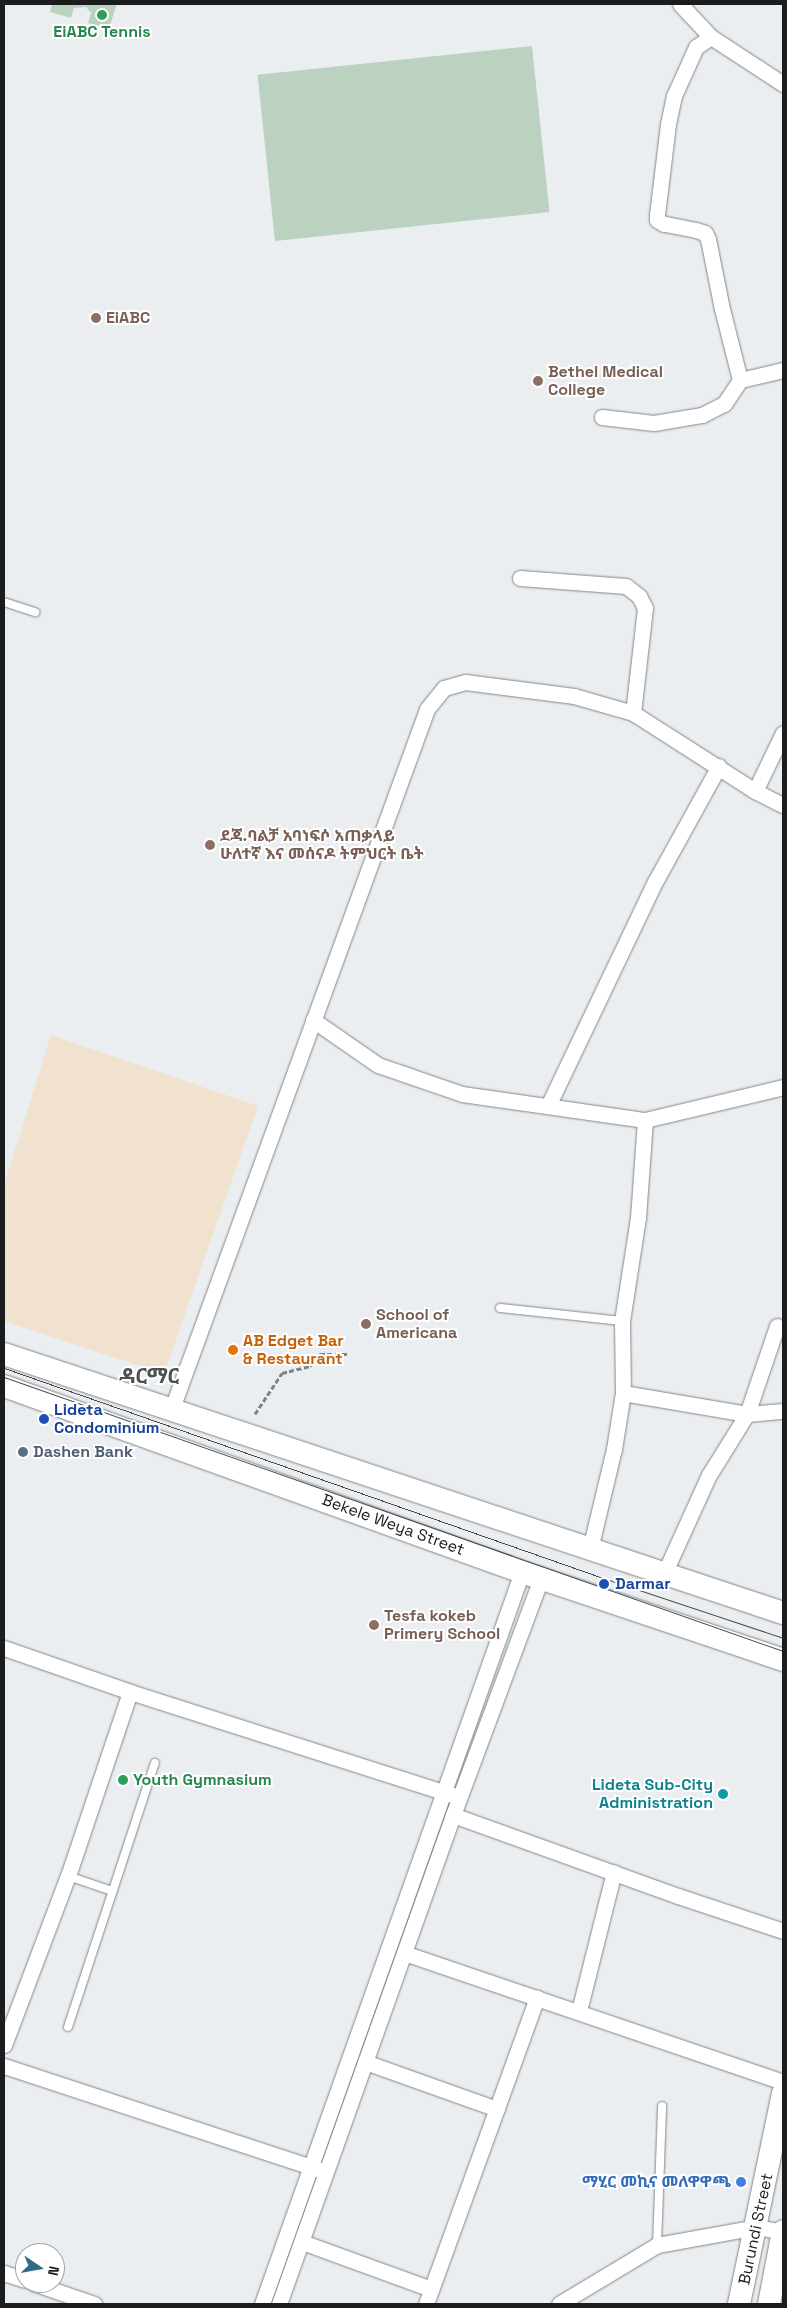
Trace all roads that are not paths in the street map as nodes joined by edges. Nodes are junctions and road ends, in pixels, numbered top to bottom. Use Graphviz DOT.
graph roads {
  1 [pos="680,4"];
  2 [pos="711,36"];
  3 [pos="783,84"];
  4 [pos="783,370"];
  5 [pos="740,380"];
  6 [pos="602,417"];
  7 [pos="520,578"];
  8 [pos="4,602"];
  9 [pos="35,612"];
  10 [pos="633,713"];
  11 [pos="783,732"];
  12 [pos="719,766"];
  13 [pos="755,791"];
  14 [pos="783,805"];
  15 [pos="312,1020"];
  16 [pos="783,1087"];
  17 [pos="548,1106"];
  18 [pos="645,1120"];
  19 [pos="500,1308"];
  20 [pos="622,1321"];
  21 [pos="777,1326"];
  22 [pos="4,1341"];
  23 [pos="4,1354"];
  24 [pos="4,1386"];
  25 [pos="623,1393"];
  26 [pos="123,1395"];
  27 [pos="171,1411"];
  28 [pos="783,1411"];
  29 [pos="747,1414"];
  30 [pos="590,1549"];
  31 [pos="664,1574"];
  32 [pos="531,1576"];
  33 [pos="783,1613"];
  34 [pos="4,1648"];
  35 [pos="783,1660"];
  36 [pos="130,1692"];
  37 [pos="155,1763"];
  38 [pos="442,1792"];
  39 [pos="460,1798"];
  40 [pos="453,1815"];
  41 [pos="614,1872"];
  42 [pos="68,1876"];
  43 [pos="112,1891"];
  44 [pos="783,1931"];
  45 [pos="404,1953"];
  46 [pos="537,1997"];
  47 [pos="579,2011"];
  48 [pos="68,2027"];
  49 [pos="4,2046"];
  50 [pos="365,2062"];
  51 [pos="4,2066"];
  52 [pos="783,2082"];
  53 [pos="783,2094"];
  54 [pos="662,2106"];
  55 [pos="497,2109"];
  56 [pos="310,2167"];
  57 [pos="328,2172"];
  58 [pos="757,2227"];
  59 [pos="783,2231"];
  60 [pos="302,2242"];
  61 [pos="658,2245"];
  62 [pos="431,2289"];
  63 [pos="62,2293"];
  64 [pos="94,2304"];
  65 [pos="262,2304"];
  66 [pos="279,2304"];
  67 [pos="426,2304"];
  68 [pos="559,2304"];
  69 [pos="739,2304"];
  70 [pos="769,2304"];
  1 -- 2 [label="street"];
  2 -- 3 [label="street"];
  2 -- 5 [label="street"];
  4 -- 5 [label="street"];
  5 -- 6 [label="street"];
  7 -- 10 [label="street"];
  8 -- 9 [label="lane"];
  10 -- 12 [label="street"];
  10 -- 15 [label="street"];
  11 -- 13 [label="street"];
  12 -- 13 [label="street"];
  12 -- 17 [label="street"];
  13 -- 14 [label="street"];
  15 -- 17 [label="street"];
  15 -- 27 [label="street"];
  16 -- 18 [label="street"];
  17 -- 18 [label="street"];
  18 -- 20 [label="street"];
  19 -- 20 [label="lane"];
  20 -- 25 [label="street"];
  21 -- 29 [label="street"];
  22 -- 26 [label="main road"];
  23 -- 26 [label="main road"];
  24 -- 32 [label="main road, Bekele Weya Street"];
  25 -- 29 [label="street"];
  25 -- 30 [label="street"];
  26 -- 27 [label="main road"];
  27 -- 30 [label="main road"];
  28 -- 29 [label="street"];
  29 -- 31 [label="street"];
  30 -- 31 [label="main road"];
  31 -- 33 [label="main road"];
  32 -- 35 [label="main road, Bekele Weya Street"];
  32 -- 38 [label="street"];
  32 -- 39 [label="street"];
  34 -- 36 [label="street"];
  36 -- 38 [label="street"];
  36 -- 42 [label="street"];
  37 -- 43 [label="lane"];
  38 -- 39 [label="street"];
  38 -- 56 [label="street"];
  39 -- 40 [label="street"];
  40 -- 41 [label="street"];
  40 -- 45 [label="street"];
  41 -- 44 [label="street"];
  41 -- 47 [label="street"];
  42 -- 43 [label="lane"];
  42 -- 49 [label="street"];
  43 -- 48 [label="lane"];
  45 -- 46 [label="street"];
  45 -- 50 [label="street"];
  46 -- 47 [label="street"];
  46 -- 55 [label="street"];
  47 -- 52 [label="street"];
  50 -- 55 [label="street"];
  50 -- 57 [label="street"];
  51 -- 56 [label="street"];
  53 -- 58 [label="main road, Burundi Street"];
  54 -- 61 [label="lane"];
  55 -- 62 [label="street"];
  56 -- 57 [label="street"];
  56 -- 65 [label="street"];
  57 -- 60 [label="street"];
  58 -- 59 [label="street"];
  58 -- 61 [label="street"];
  58 -- 69 [label="main road, Burundi Street"];
  59 -- 70 [label="main road, Burundi Street"];
  60 -- 62 [label="street"];
  60 -- 66 [label="street"];
  61 -- 68 [label="street"];
  62 -- 67 [label="street"];
  63 -- 64 [label="street"];
}
